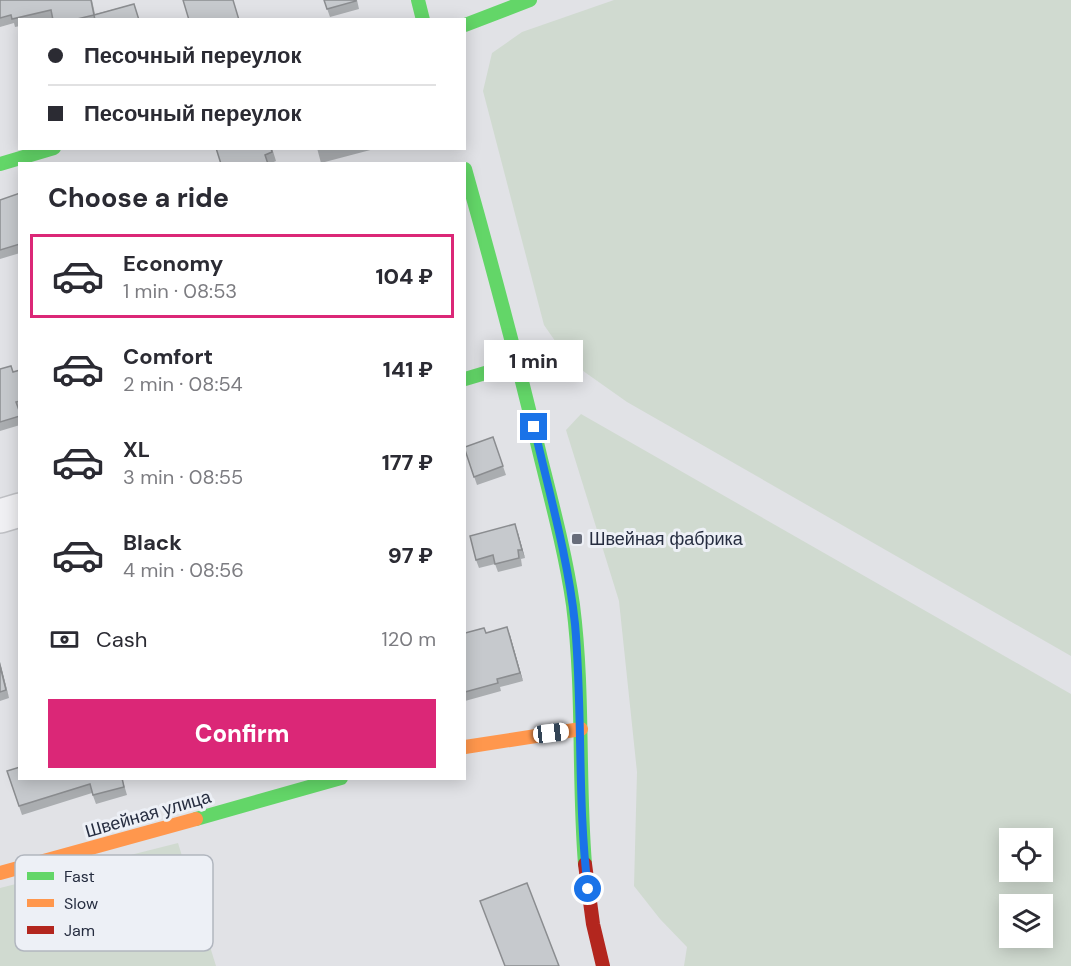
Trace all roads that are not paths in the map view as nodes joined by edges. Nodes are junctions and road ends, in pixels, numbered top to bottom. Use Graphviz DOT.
graph roads {
  1 [pos="418,0"];
  2 [pos="530,0"];
  3 [pos="422,18"];
  4 [pos="466,25"];
  5 [pos="47,150"];
  6 [pos="0,164"];
  7 [pos="466,174"];
  8 [pos="519,363"];
  9 [pos="466,379"];
  10 [pos="18,511"];
  11 [pos="0,516"];
  12 [pos="580,729"];
  13 [pos="466,747"];
  14 [pos="334,780"];
  15 [pos="65,855"];
  16 [pos="15,869"];
  17 [pos="0,873"];
  18 [pos="603,966"];
  1 -- 3 [label="main road"];
  2 -- 4 [label="main road"];
  5 -- 6 [label="main road"];
  7 -- 8 [label="main road"];
  8 -- 9 [label="main road"];
  8 -- 12 [label="main road"];
  10 -- 11 [label="street"];
  12 -- 13 [label="main road"];
  12 -- 18 [label="main road"];
  14 -- 15 [label="main road, Швейная улица"];
  16 -- 17 [label="main road, Швейная улица"];
}
